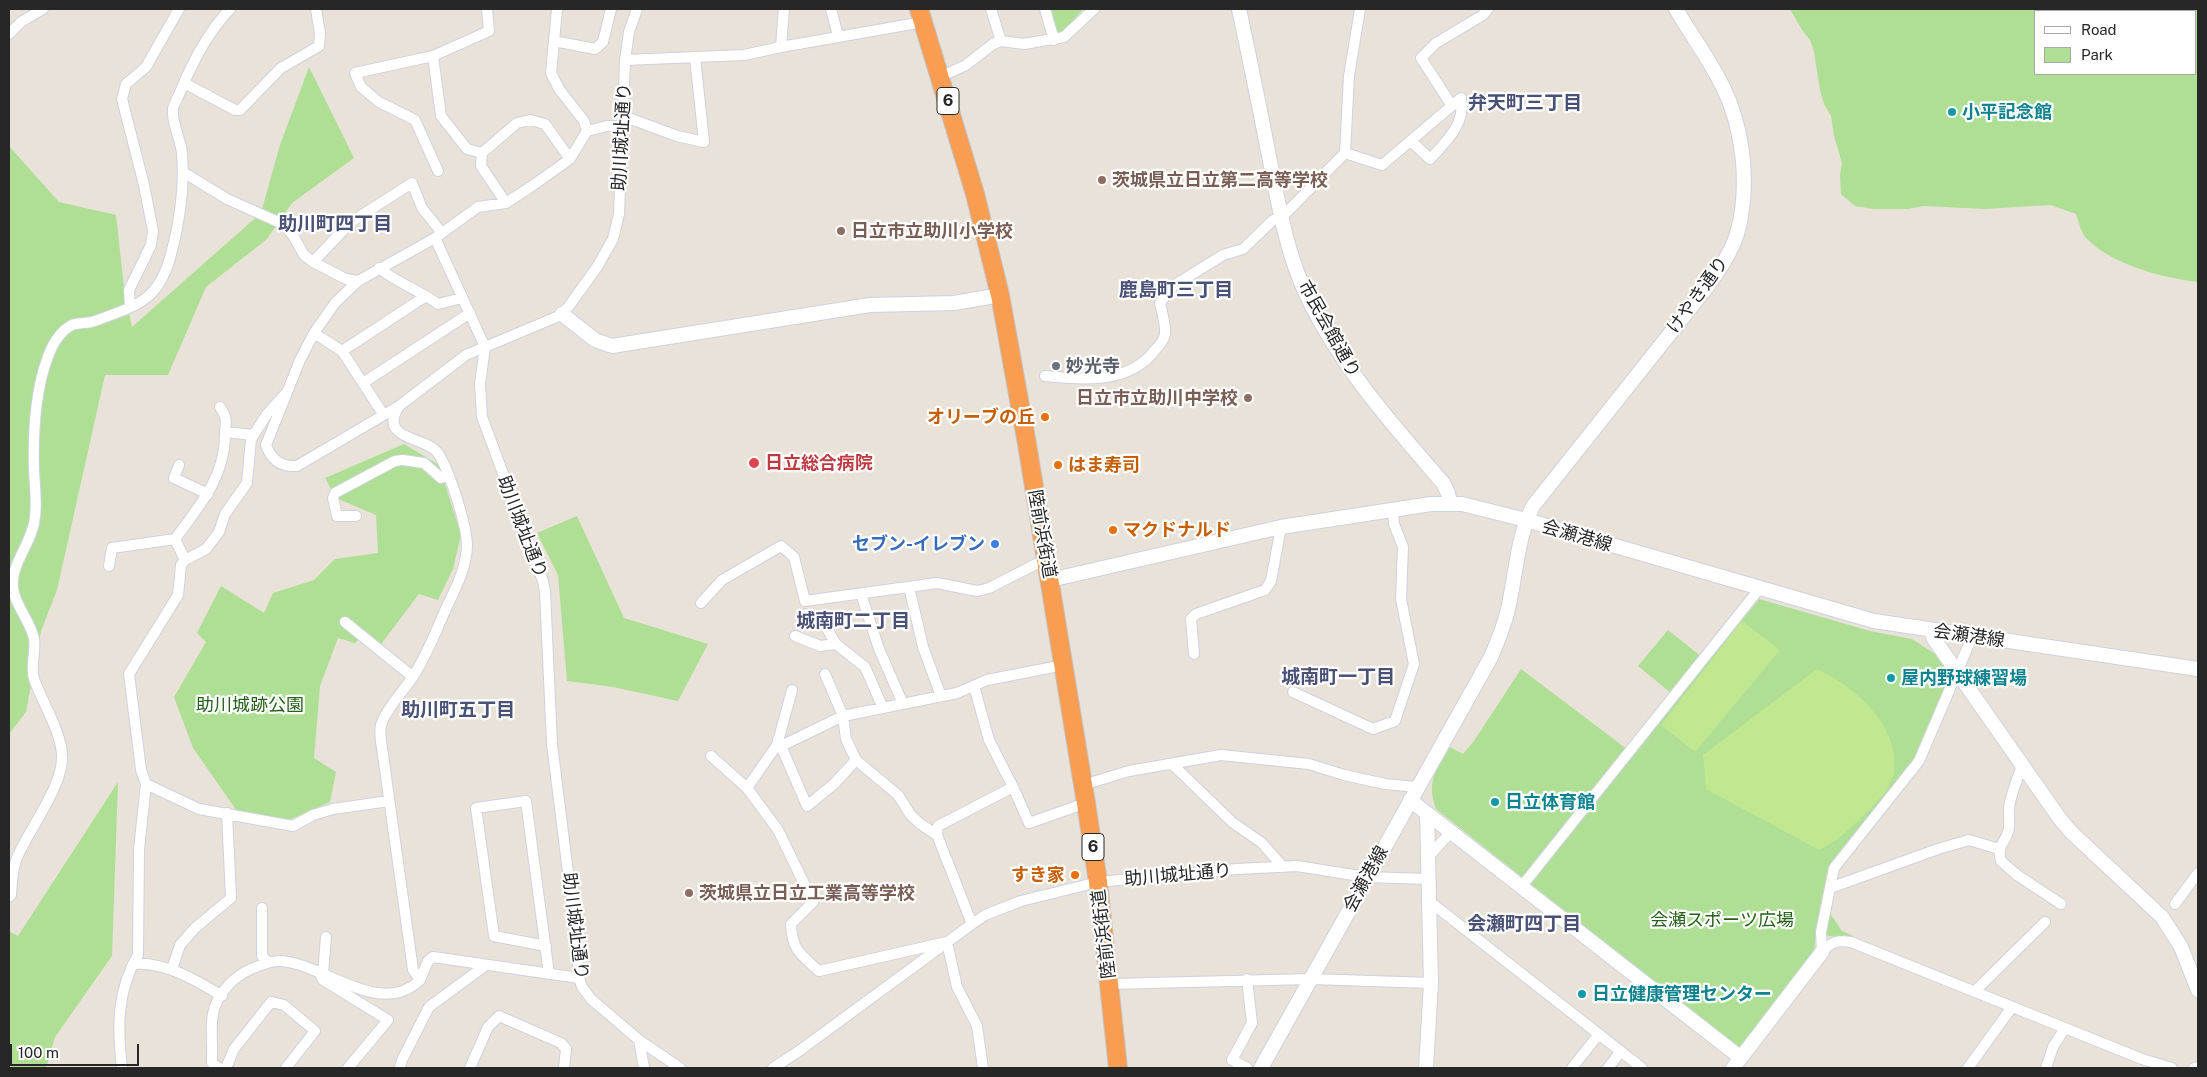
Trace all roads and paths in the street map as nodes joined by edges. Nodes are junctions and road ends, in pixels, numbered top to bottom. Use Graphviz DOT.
graph roads {
  1 [pos="43,9"];
  2 [pos="179,9"];
  3 [pos="230,9"];
  4 [pos="316,9"];
  5 [pos="487,9"];
  6 [pos="557,9"];
  7 [pos="612,9"];
  8 [pos="637,9"];
  9 [pos="784,9"];
  10 [pos="831,9"];
  11 [pos="991,9"];
  12 [pos="1045,9"];
  13 [pos="1094,9"];
  14 [pos="1239,9"];
  15 [pos="1360,9"];
  16 [pos="1488,9"];
  17 [pos="1676,9"];
  18 [pos="921,15"];
  19 [pos="9,34"];
  20 [pos="838,36"];
  21 [pos="1054,40"];
  22 [pos="554,41"];
  23 [pos="1001,42"];
  24 [pos="781,48"];
  25 [pos="433,56"];
  26 [pos="695,57"];
  27 [pos="625,60"];
  28 [pos="940,77"];
  29 [pos="184,83"];
  30 [pos="1452,106"];
  31 [pos="622,121"];
  32 [pos="587,131"];
  33 [pos="1411,140"];
  34 [pos="482,152"];
  35 [pos="1345,153"];
  36 [pos="570,159"];
  37 [pos="438,171"];
  38 [pos="182,172"];
  39 [pos="506,203"];
  40 [pos="1282,218"];
  41 [pos="438,236"];
  42 [pos="313,262"];
  43 [pos="379,268"];
  44 [pos="358,281"];
  45 [pos="1000,295"];
  46 [pos="426,296"];
  47 [pos="462,298"];
  48 [pos="130,306"];
  49 [pos="470,313"];
  50 [pos="562,314"];
  51 [pos="314,332"];
  52 [pos="485,347"];
  53 [pos="342,351"];
  54 [pos="1045,376"];
  55 [pos="363,383"];
  56 [pos="286,394"];
  57 [pos="398,406"];
  58 [pos="220,407"];
  59 [pos="383,414"];
  60 [pos="225,432"];
  61 [pos="253,435"];
  62 [pos="180,465"];
  63 [pos="448,476"];
  64 [pos="208,494"];
  65 [pos="1450,504"];
  66 [pos="1393,510"];
  67 [pos="356,516"];
  68 [pos="1526,520"];
  69 [pos="1281,527"];
  70 [pos="175,539"];
  71 [pos="1046,559"];
  72 [pos="185,560"];
  73 [pos="109,566"];
  74 [pos="1050,580"];
  75 [pos="909,587"];
  76 [pos="1760,588"];
  77 [pos="861,594"];
  78 [pos="701,603"];
  79 [pos="806,614"];
  80 [pos="345,622"];
  81 [pos="1931,631"];
  82 [pos="795,636"];
  83 [pos="1972,637"];
  84 [pos="836,644"];
  85 [pos="1194,654"];
  86 [pos="1064,665"];
  87 [pos="2198,669"];
  88 [pos="825,674"];
  89 [pos="1958,674"];
  90 [pos="413,677"];
  91 [pos="974,686"];
  92 [pos="792,690"];
  93 [pos="1292,692"];
  94 [pos="941,696"];
  95 [pos="903,704"];
  96 [pos="883,708"];
  97 [pos="843,716"];
  98 [pos="780,742"];
  99 [pos="711,756"];
  100 [pos="856,760"];
  101 [pos="1172,764"];
  102 [pos="2022,766"];
  103 [pos="146,784"];
  104 [pos="1083,785"];
  105 [pos="1013,787"];
  106 [pos="1417,787"];
  107 [pos="747,788"];
  108 [pos="1410,800"];
  109 [pos="389,801"];
  110 [pos="1086,803"];
  111 [pos="1427,813"];
  112 [pos="227,814"];
  113 [pos="1451,832"];
  114 [pos="937,835"];
  115 [pos="1999,849"];
  116 [pos="1428,857"];
  117 [pos="1283,867"];
  118 [pos="2198,873"];
  119 [pos="1366,877"];
  120 [pos="1428,879"];
  121 [pos="1098,882"];
  122 [pos="1522,886"];
  123 [pos="1830,888"];
  124 [pos="9,897"];
  125 [pos="1429,901"];
  126 [pos="2061,904"];
  127 [pos="2175,904"];
  128 [pos="262,908"];
  129 [pos="2044,922"];
  130 [pos="972,924"];
  131 [pos="326,937"];
  132 [pos="947,942"];
  133 [pos="546,946"];
  134 [pos="1822,952"];
  135 [pos="268,962"];
  136 [pos="132,964"];
  137 [pos="486,965"];
  138 [pos="172,970"];
  139 [pos="321,974"];
  140 [pos="548,974"];
  141 [pos="579,978"];
  142 [pos="1247,979"];
  143 [pos="1311,979"];
  144 [pos="420,980"];
  145 [pos="1431,983"];
  146 [pos="1110,984"];
  147 [pos="2198,990"];
  148 [pos="1974,992"];
  149 [pos="222,996"];
  150 [pos="2012,1007"];
  151 [pos="2065,1028"];
  152 [pos="1599,1034"];
  153 [pos="639,1040"];
  154 [pos="1621,1051"];
  155 [pos="1739,1065"];
  156 [pos="214,1067"];
  157 [pos="674,1067"];
  158 [pos="1428,1067"];
  159 [pos="2198,1067"];
  160 [pos="122,1068"];
  161 [pos="226,1068"];
  162 [pos="286,1068"];
  163 [pos="348,1068"];
  164 [pos="400,1068"];
  165 [pos="470,1068"];
  166 [pos="564,1068"];
  167 [pos="644,1068"];
  168 [pos="772,1068"];
  169 [pos="984,1068"];
  170 [pos="1118,1068"];
  171 [pos="1247,1068"];
  172 [pos="1261,1068"];
  173 [pos="1572,1068"];
  174 [pos="1608,1068"];
  175 [pos="1642,1068"];
  176 [pos="1968,1068"];
  177 [pos="2046,1068"];
  178 [pos="2172,1068"];
  179 [pos="2194,1068"];
  1 -- 19 [label="street"];
  2 -- 48 [label="street"];
  3 -- 29 [label="street"];
  4 -- 29 [label="street"];
  5 -- 25 [label="street"];
  6 -- 22 [label="street"];
  7 -- 22 [label="street"];
  8 -- 27 [label="street, 助川城址通り"];
  9 -- 24 [label="street"];
  10 -- 20 [label="street"];
  11 -- 23 [label="street"];
  12 -- 21 [label="street"];
  13 -- 21 [label="street"];
  14 -- 40 [label="street, 市民会館通り"];
  15 -- 35 [label="street"];
  16 -- 30 [label="street"];
  17 -- 68 [label="street, けやき通り"];
  18 -- 20 [label="street"];
  18 -- 28 [label="highway, 陸前浜街道 / 6"];
  20 -- 24 [label="street"];
  21 -- 23 [label="street"];
  22 -- 32 [label="street"];
  23 -- 28 [label="street"];
  24 -- 26 [label="street"];
  25 -- 34 [label="street"];
  25 -- 37 [label="street"];
  26 -- 27 [label="street"];
  26 -- 31 [label="street"];
  27 -- 31 [label="street, 助川城址通り"];
  28 -- 45 [label="highway, 陸前浜街道 / 6"];
  29 -- 38 [label="street"];
  30 -- 33 [label="street"];
  30 -- 33 [label="street"];
  31 -- 32 [label="street"];
  31 -- 50 [label="street, 助川城址通り"];
  32 -- 36 [label="street"];
  33 -- 35 [label="street"];
  34 -- 36 [label="street"];
  34 -- 39 [label="street"];
  35 -- 40 [label="street"];
  36 -- 39 [label="street"];
  38 -- 42 [label="street"];
  38 -- 48 [label="street"];
  39 -- 41 [label="street"];
  40 -- 54 [label="street"];
  40 -- 65 [label="street, 市民会館通り"];
  41 -- 42 [label="street"];
  41 -- 43 [label="street"];
  41 -- 47 [label="street"];
  42 -- 44 [label="street"];
  43 -- 44 [label="street"];
  43 -- 46 [label="street"];
  44 -- 51 [label="street"];
  45 -- 50 [label="street"];
  45 -- 71 [label="highway, 陸前浜街道 / 6"];
  46 -- 47 [label="street"];
  46 -- 53 [label="street"];
  47 -- 49 [label="street"];
  48 -- 124 [label="street"];
  49 -- 52 [label="street"];
  49 -- 55 [label="street"];
  50 -- 52 [label="street"];
  51 -- 53 [label="street"];
  51 -- 56 [label="street"];
  52 -- 57 [label="street"];
  52 -- 141 [label="street, 助川城址通り"];
  53 -- 55 [label="street"];
  55 -- 59 [label="street"];
  56 -- 59 [label="street"];
  56 -- 61 [label="street"];
  57 -- 59 [label="street"];
  57 -- 63 [label="street"];
  58 -- 60 [label="street"];
  60 -- 61 [label="street"];
  60 -- 64 [label="street"];
  61 -- 72 [label="street"];
  62 -- 64 [label="street"];
  63 -- 67 [label="street"];
  63 -- 90 [label="street"];
  64 -- 70 [label="street"];
  65 -- 66 [label="street"];
  65 -- 68 [label="street"];
  66 -- 69 [label="street"];
  66 -- 93 [label="street"];
  68 -- 76 [label="street, 会瀬港線"];
  68 -- 106 [label="street, 会瀬港線"];
  69 -- 74 [label="street"];
  69 -- 85 [label="street"];
  70 -- 72 [label="street"];
  70 -- 73 [label="street"];
  71 -- 74 [label="highway, 陸前浜街道 / 6"];
  71 -- 75 [label="street"];
  72 -- 103 [label="street"];
  74 -- 86 [label="highway, 陸前浜街道 / 6"];
  75 -- 77 [label="street"];
  75 -- 94 [label="street"];
  76 -- 81 [label="street, 会瀬港線"];
  76 -- 122 [label="street"];
  77 -- 78 [label="street"];
  77 -- 95 [label="street"];
  79 -- 84 [label="street"];
  80 -- 90 [label="street"];
  81 -- 83 [label="street, 会瀬港線"];
  81 -- 89 [label="street"];
  82 -- 84 [label="street"];
  83 -- 87 [label="street, 会瀬港線"];
  83 -- 89 [label="street"];
  84 -- 96 [label="street"];
  86 -- 91 [label="street"];
  86 -- 104 [label="highway, 陸前浜街道 / 6"];
  88 -- 97 [label="street"];
  89 -- 102 [label="street"];
  89 -- 123 [label="street"];
  90 -- 109 [label="street"];
  91 -- 94 [label="street"];
  91 -- 105 [label="street"];
  92 -- 98 [label="street"];
  94 -- 95 [label="street"];
  95 -- 96 [label="street"];
  96 -- 97 [label="street"];
  97 -- 98 [label="street"];
  97 -- 100 [label="street"];
  98 -- 100 [label="street"];
  98 -- 107 [label="street"];
  99 -- 107 [label="street"];
  100 -- 114 [label="street"];
  101 -- 104 [label="street"];
  101 -- 106 [label="street"];
  101 -- 117 [label="street"];
  102 -- 115 [label="street"];
  102 -- 147 [label="street"];
  103 -- 112 [label="street"];
  103 -- 136 [label="street"];
  104 -- 110 [label="highway, 陸前浜街道 / 6"];
  105 -- 110 [label="street"];
  105 -- 114 [label="street"];
  106 -- 108 [label="street, 会瀬港線"];
  107 -- 132 [label="street"];
  108 -- 111 [label="street"];
  108 -- 119 [label="street, 会瀬港線"];
  109 -- 112 [label="street"];
  109 -- 144 [label="street"];
  110 -- 121 [label="highway, 陸前浜街道 / 6"];
  111 -- 113 [label="street"];
  111 -- 116 [label="street"];
  112 -- 138 [label="street"];
  113 -- 116 [label="street"];
  113 -- 122 [label="street"];
  114 -- 130 [label="street"];
  115 -- 123 [label="street"];
  115 -- 126 [label="street"];
  116 -- 120 [label="street"];
  117 -- 119 [label="street, 助川城址通り"];
  117 -- 121 [label="street, 助川城址通り"];
  118 -- 127 [label="street"];
  119 -- 120 [label="street, 助川城址通り"];
  119 -- 143 [label="street, 会瀬港線"];
  120 -- 125 [label="street"];
  121 -- 130 [label="street, 助川城址通り"];
  121 -- 146 [label="highway, 陸前浜街道 / 6"];
  122 -- 155 [label="street"];
  123 -- 134 [label="street"];
  125 -- 145 [label="street"];
  125 -- 152 [label="street"];
  128 -- 135 [label="street"];
  129 -- 148 [label="street"];
  130 -- 132 [label="street, 助川城址通り"];
  131 -- 139 [label="street"];
  132 -- 168 [label="street, 助川城址通り"];
  132 -- 169 [label="street"];
  133 -- 133 [label="street"];
  133 -- 140 [label="street"];
  134 -- 148 [label="street"];
  134 -- 155 [label="street"];
  135 -- 139 [label="street"];
  135 -- 149 [label="street"];
  136 -- 138 [label="street"];
  136 -- 160 [label="street"];
  137 -- 140 [label="street"];
  137 -- 144 [label="street"];
  137 -- 164 [label="street"];
  138 -- 149 [label="street"];
  139 -- 144 [label="street"];
  139 -- 163 [label="street"];
  140 -- 141 [label="street"];
  141 -- 153 [label="street, 助川城址通り"];
  142 -- 143 [label="street"];
  142 -- 146 [label="street"];
  142 -- 171 [label="street"];
  143 -- 145 [label="street"];
  143 -- 172 [label="street, 会瀬港線"];
  145 -- 158 [label="street"];
  146 -- 170 [label="highway, 陸前浜街道 / 6"];
  148 -- 150 [label="street"];
  149 -- 156 [label="street"];
  150 -- 151 [label="street"];
  150 -- 176 [label="street"];
  151 -- 177 [label="street"];
  151 -- 178 [label="street"];
  152 -- 154 [label="street"];
  152 -- 173 [label="street"];
  153 -- 157 [label="street, 助川城址通り"];
  153 -- 167 [label="street"];
  154 -- 174 [label="street"];
  154 -- 175 [label="street"];
  159 -- 179 [label="street"];
  161 -- 162 [label="street"];
  165 -- 166 [label="street"];
}
